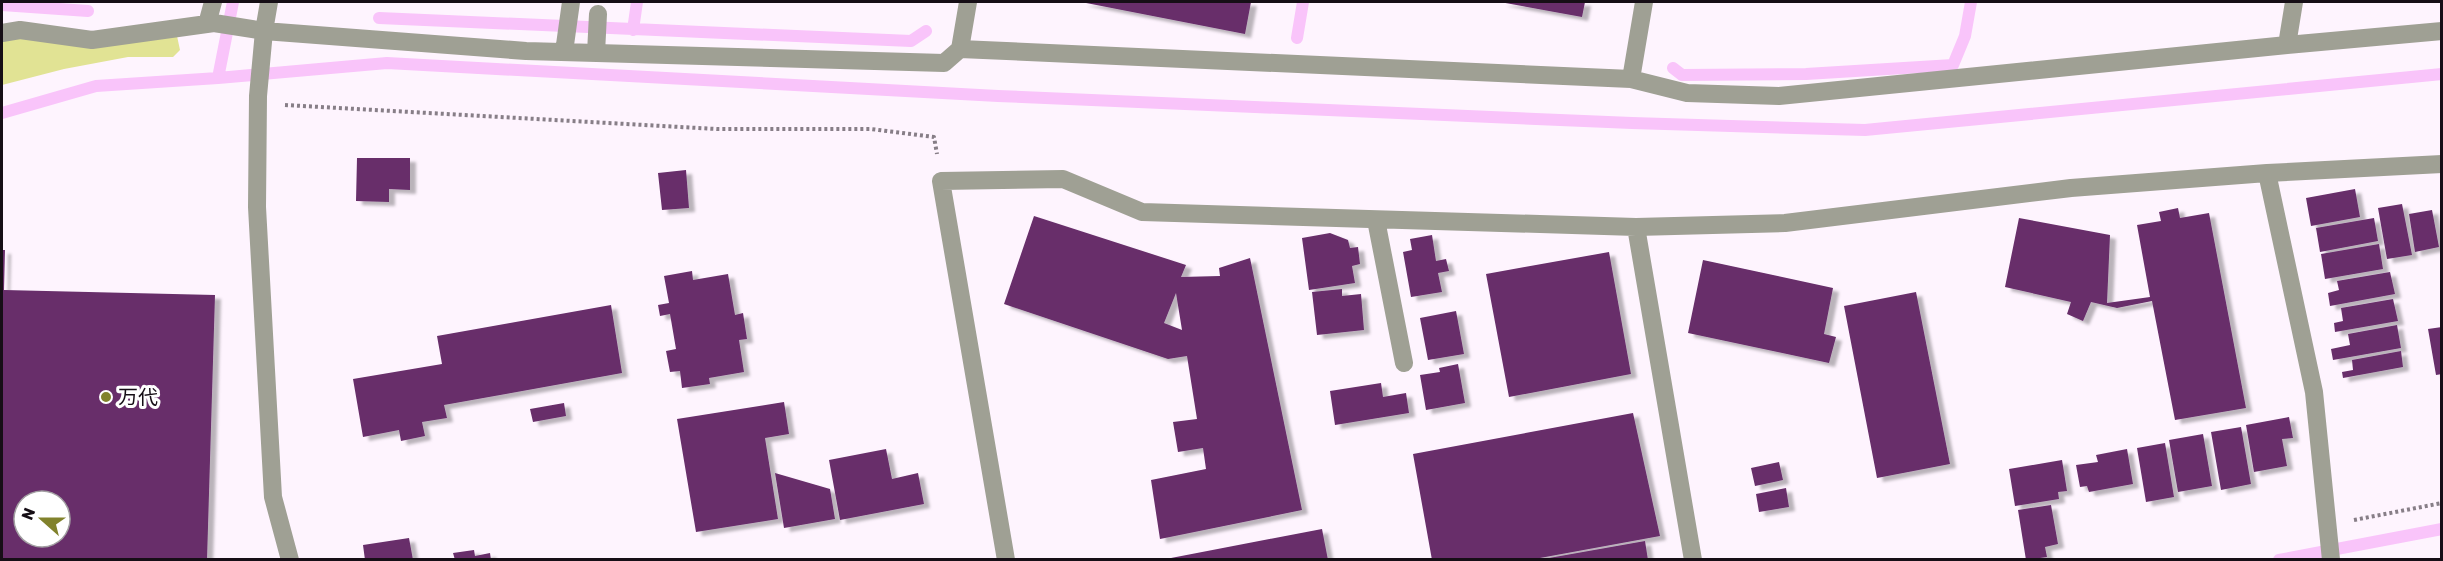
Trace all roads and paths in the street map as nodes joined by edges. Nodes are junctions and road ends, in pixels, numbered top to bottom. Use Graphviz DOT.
graph roads {
  1 [pos="213,2"];
  2 [pos="269,2"];
  3 [pos="968,2"];
  4 [pos="1644,2"];
  5 [pos="2294,2"];
  6 [pos="570,7"];
  7 [pos="598,14"];
  8 [pos="210,24"];
  9 [pos="264,31"];
  10 [pos="2442,31"];
  11 [pos="2,33"];
  12 [pos="2287,45"];
  13 [pos="960,49"];
  14 [pos="564,52"];
  15 [pos="596,53"];
  16 [pos="1631,79"];
  17 [pos="258,100"];
  18 [pos="2442,164"];
  19 [pos="2267,173"];
  20 [pos="940,181"];
  21 [pos="1376,220"];
  22 [pos="1636,227"];
  23 [pos="1404,363"];
  24 [pos="2442,503"];
  25 [pos="2328,527"];
  26 [pos="290,560"];
  27 [pos="1006,560"];
  28 [pos="1693,560"];
  29 [pos="2331,560"];
  1 -- 8 [label="street"];
  2 -- 9 [label="street"];
  3 -- 13 [label="street"];
  4 -- 16 [label="street"];
  5 -- 12 [label="street"];
  6 -- 14 [label="street"];
  7 -- 15 [label="street"];
  8 -- 9 [label="street"];
  8 -- 11 [label="street"];
  9 -- 14 [label="street"];
  9 -- 17 [label="street"];
  10 -- 12 [label="street"];
  12 -- 16 [label="street"];
  13 -- 15 [label="street"];
  13 -- 16 [label="street"];
  14 -- 15 [label="street"];
  17 -- 20 [label="path"];
  17 -- 26 [label="street"];
  18 -- 19 [label="street"];
  19 -- 22 [label="street"];
  19 -- 25 [label="street"];
  20 -- 21 [label="street"];
  20 -- 27 [label="street"];
  21 -- 22 [label="street"];
  21 -- 23 [label="street"];
  22 -- 28 [label="street"];
  24 -- 25 [label="path"];
  25 -- 29 [label="street"];
}
